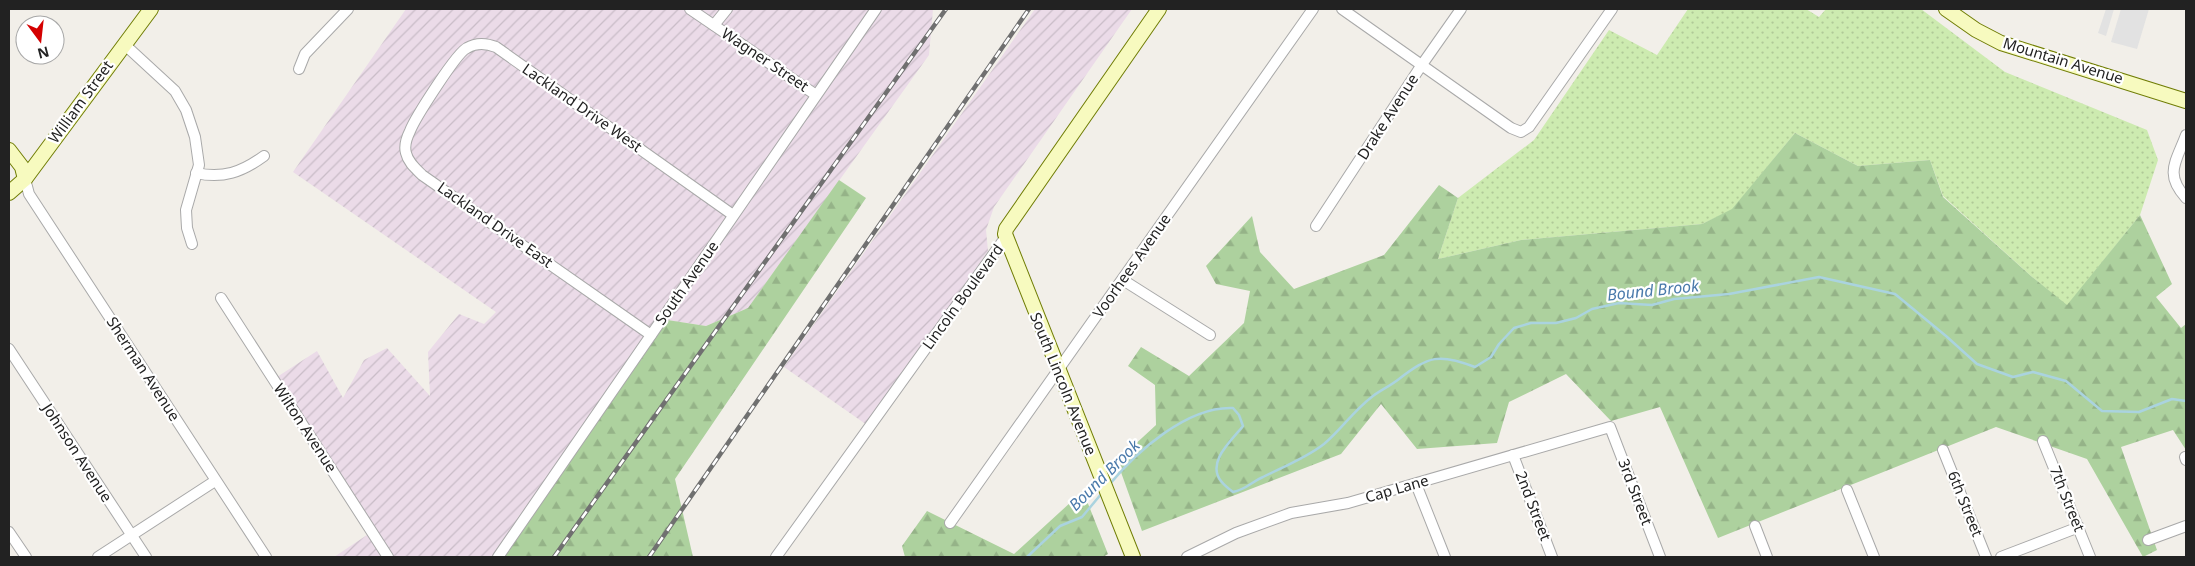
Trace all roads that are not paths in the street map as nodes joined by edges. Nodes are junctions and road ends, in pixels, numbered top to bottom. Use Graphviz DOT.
graph roads {
  1 [pos="151,9"];
  2 [pos="348,9"];
  3 [pos="690,9"];
  4 [pos="727,9"];
  5 [pos="876,9"];
  6 [pos="1159,9"];
  7 [pos="1313,9"];
  8 [pos="1342,9"];
  9 [pos="1461,9"];
  10 [pos="1612,9"];
  11 [pos="1946,9"];
  12 [pos="714,26"];
  13 [pos="124,44"];
  14 [pos="1421,66"];
  15 [pos="299,69"];
  16 [pos="437,87"];
  17 [pos="816,95"];
  18 [pos="2186,100"];
  19 [pos="2186,135"];
  20 [pos="9,150"];
  21 [pos="264,156"];
  22 [pos="196,173"];
  23 [pos="25,179"];
  24 [pos="9,193"];
  25 [pos="2184,196"];
  26 [pos="733,215"];
  27 [pos="1316,226"];
  28 [pos="1005,238"];
  29 [pos="192,244"];
  30 [pos="1123,280"];
  31 [pos="221,298"];
  32 [pos="651,334"];
  33 [pos="1210,335"];
  34 [pos="9,349"];
  35 [pos="1058,371"];
  36 [pos="1610,427"];
  37 [pos="2043,441"];
  38 [pos="1943,450"];
  39 [pos="1513,455"];
  40 [pos="216,481"];
  41 [pos="1416,484"];
  42 [pos="1847,490"];
  43 [pos="950,523"];
  44 [pos="1755,526"];
  45 [pos="2186,526"];
  46 [pos="2079,527"];
  47 [pos="9,532"];
  48 [pos="132,536"];
  49 [pos="2148,540"];
  50 [pos="26,557"];
  51 [pos="98,557"];
  52 [pos="146,557"];
  53 [pos="266,557"];
  54 [pos="388,557"];
  55 [pos="498,557"];
  56 [pos="776,557"];
  57 [pos="1133,557"];
  58 [pos="1187,557"];
  59 [pos="1445,557"];
  60 [pos="1552,557"];
  61 [pos="1660,557"];
  62 [pos="1767,557"];
  63 [pos="1874,557"];
  64 [pos="1986,557"];
  65 [pos="2001,557"];
  66 [pos="2090,557"];
  1 -- 13 [label="street, William Street"];
  2 -- 15 [label="street"];
  3 -- 12 [label="street, Wagner Street"];
  4 -- 12 [label="street"];
  5 -- 17 [label="street, South Avenue"];
  6 -- 28 [label="street, Lincoln Boulevard"];
  7 -- 30 [label="street, Voorhees Avenue"];
  8 -- 14 [label="street"];
  9 -- 14 [label="street, Drake Avenue"];
  10 -- 14 [label="street"];
  11 -- 18 [label="street, Mountain Avenue"];
  12 -- 17 [label="street, Wagner Street"];
  13 -- 22 [label="street"];
  13 -- 23 [label="street, William Street"];
  14 -- 27 [label="street, Drake Avenue"];
  16 -- 26 [label="street, Lackland Drive West"];
  16 -- 32 [label="street, Lackland Drive East"];
  17 -- 26 [label="street, South Avenue"];
  19 -- 25 [label="street"];
  20 -- 23 [label="street"];
  21 -- 22 [label="street"];
  22 -- 29 [label="street"];
  23 -- 24 [label="street, William Street"];
  23 -- 40 [label="street, Sherman Avenue"];
  26 -- 32 [label="street, South Avenue"];
  28 -- 35 [label="street, South Lincoln Avenue"];
  28 -- 56 [label="street, Lincoln Boulevard"];
  30 -- 33 [label="street"];
  30 -- 35 [label="street, Voorhees Avenue"];
  31 -- 54 [label="street, Wilton Avenue"];
  32 -- 55 [label="street, South Avenue"];
  34 -- 48 [label="street, Johnson Avenue"];
  35 -- 43 [label="street, Voorhees Avenue"];
  35 -- 57 [label="street, South Lincoln Avenue"];
  36 -- 39 [label="street, Cap Lane"];
  36 -- 61 [label="street, 3rd Street"];
  37 -- 46 [label="street, 7th Street"];
  38 -- 64 [label="street, 6th Street"];
  39 -- 41 [label="street, Cap Lane"];
  39 -- 60 [label="street, 2nd Street"];
  40 -- 48 [label="street"];
  40 -- 53 [label="street, Sherman Avenue"];
  41 -- 58 [label="street, Cap Lane"];
  41 -- 59 [label="street"];
  42 -- 63 [label="street"];
  44 -- 62 [label="street"];
  45 -- 49 [label="street"];
  46 -- 65 [label="street"];
  46 -- 66 [label="street, 7th Street"];
  47 -- 50 [label="street"];
  48 -- 51 [label="street"];
  48 -- 52 [label="street, Johnson Avenue"];
}
